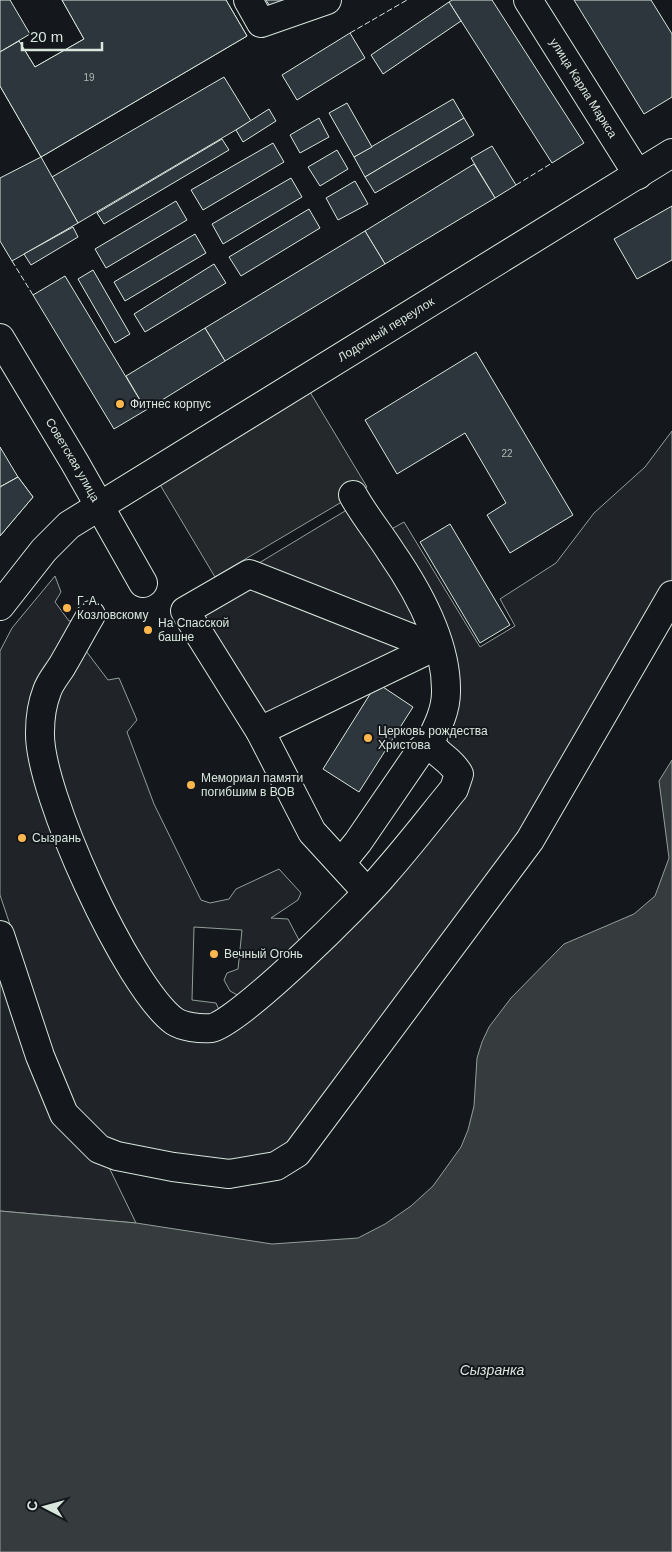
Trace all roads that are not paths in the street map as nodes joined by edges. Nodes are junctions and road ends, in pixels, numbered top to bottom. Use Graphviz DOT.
graph roads {
  1 [pos="248,0"];
  2 [pos="327,0"];
  3 [pos="528,0"];
  4 [pos="672,153"];
  5 [pos="638,175"];
  6 [pos="0,338"];
  7 [pos="353,495"];
  8 [pos="100,508"];
  9 [pos="142,583"];
  10 [pos="672,595"];
  11 [pos="0,606"];
  12 [pos="91,615"];
  13 [pos="436,646"];
  14 [pos="260,731"];
  15 [pos="430,742"];
  16 [pos="341,863"];
  17 [pos="367,892"];
  18 [pos="0,935"];
  1 -- 2 [label="street"];
  3 -- 5 [label="street, улица Карла Маркса"];
  4 -- 5 [label="street, Лодочный переулок"];
  5 -- 8 [label="street, Лодочный переулок"];
  6 -- 8 [label="street, Советская улица"];
  7 -- 13 [label="street"];
  8 -- 9 [label="street, Советская улица"];
  8 -- 11 [label="street, Лодочный переулок"];
  10 -- 18 [label="street"];
  12 -- 17 [label="street"];
  13 -- 14 [label="street"];
  13 -- 14 [label="street"];
  13 -- 15 [label="street"];
  14 -- 16 [label="street"];
  15 -- 16 [label="street"];
  15 -- 17 [label="street"];
  16 -- 17 [label="street"];
}
